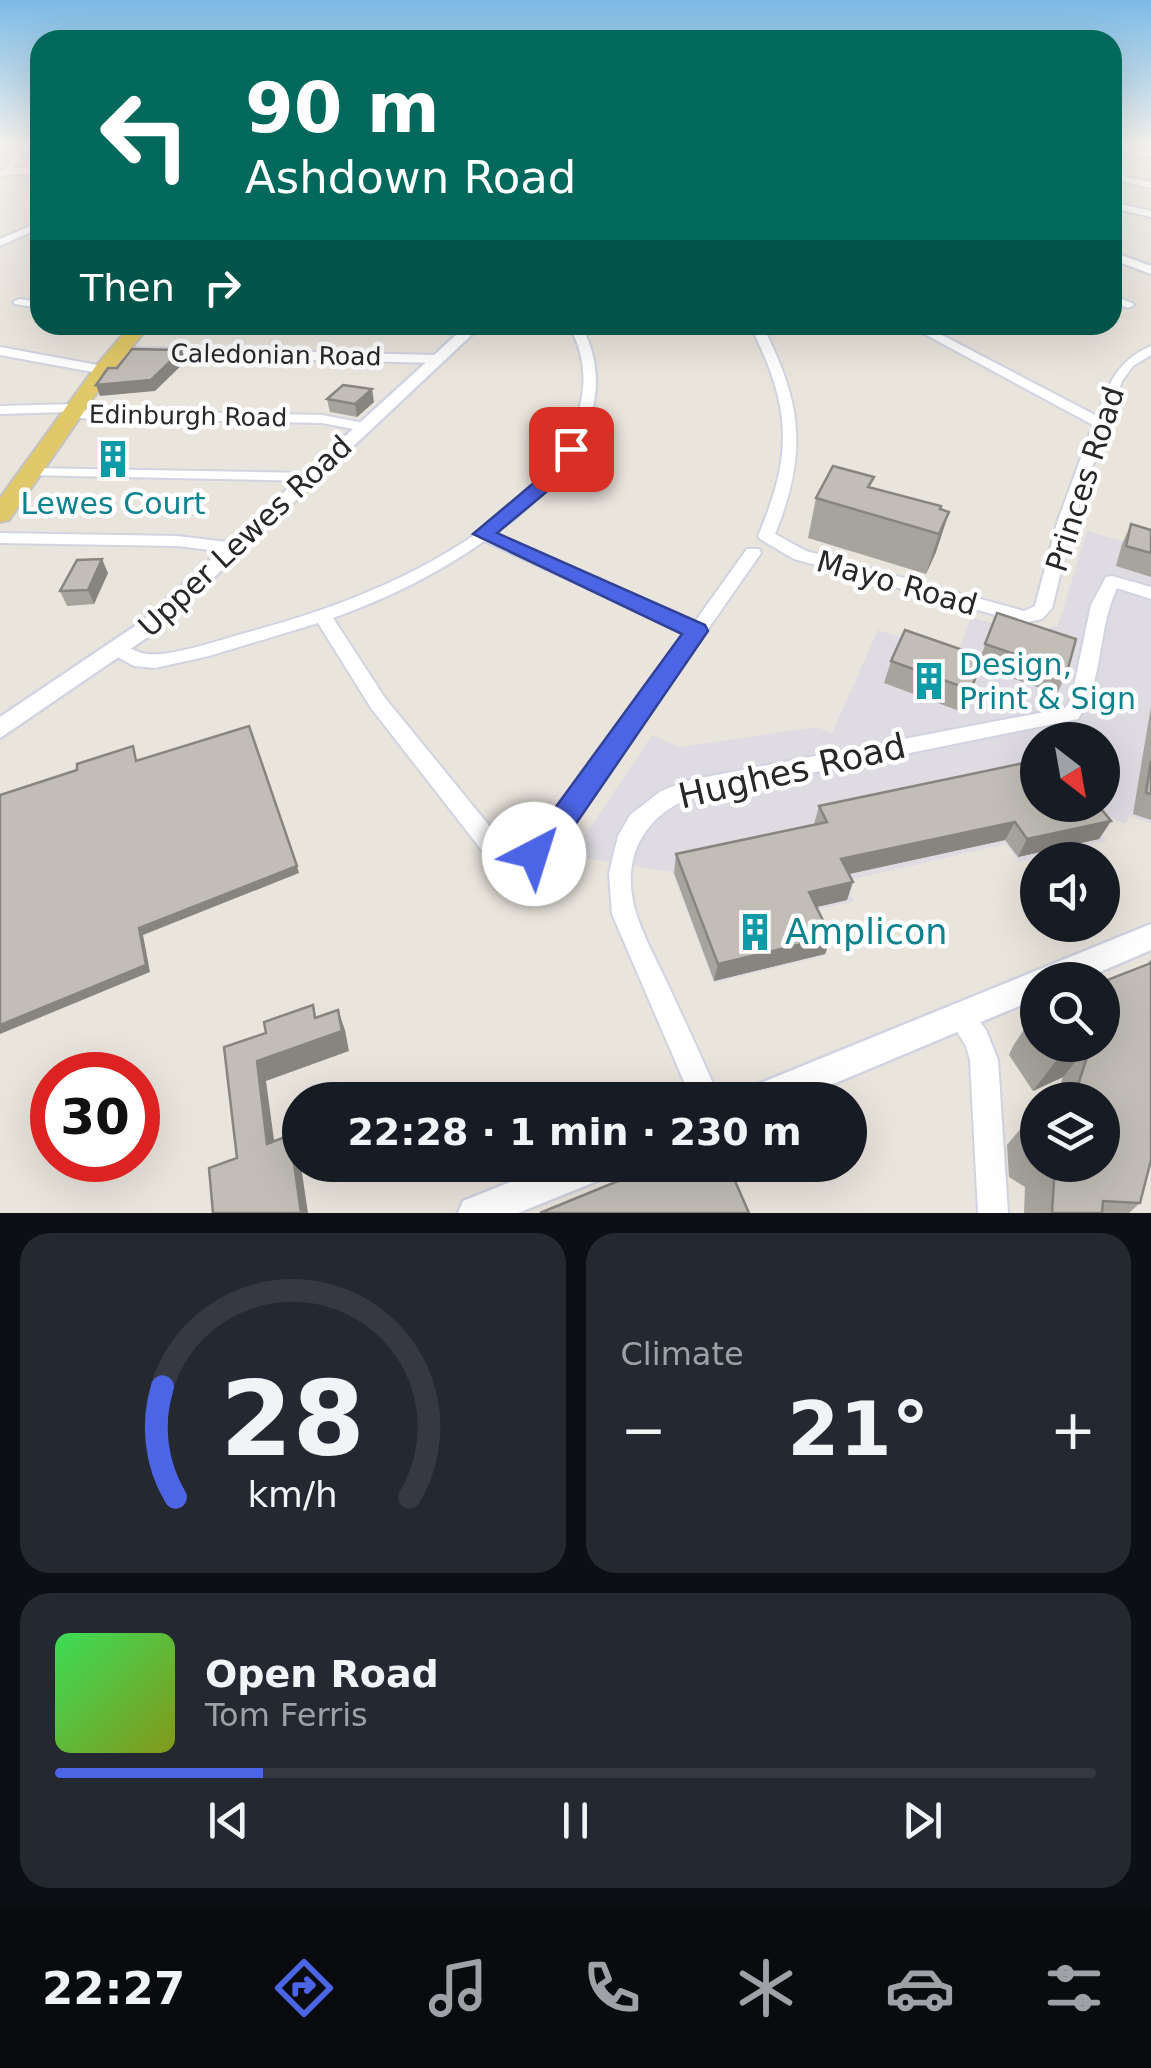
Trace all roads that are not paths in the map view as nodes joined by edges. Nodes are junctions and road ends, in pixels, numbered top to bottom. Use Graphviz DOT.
graph roads {
  1 [pos="1122,207"];
  2 [pos="1151,214"];
  3 [pos="30,230"];
  4 [pos="0,243"];
  5 [pos="1122,260"];
  6 [pos="1151,270"];
  7 [pos="20,302"];
  8 [pos="1122,302"];
  9 [pos="30,304"];
  10 [pos="1128,305"];
  11 [pos="133,335"];
  12 [pos="464,335"];
  13 [pos="580,335"];
  14 [pos="761,335"];
  15 [pos="933,335"];
  16 [pos="1151,350"];
  17 [pos="0,351"];
  18 [pos="438,360"];
  19 [pos="109,363"];
  20 [pos="0,410"];
  21 [pos="73,411"];
  22 [pos="1099,423"];
  23 [pos="364,427"];
  24 [pos="29,472"];
  25 [pos="311,477"];
  26 [pos="0,515"];
  27 [pos="483,534"];
  28 [pos="0,538"];
  29 [pos="759,545"];
  30 [pos="236,548"];
  31 [pos="1151,592"];
  32 [pos="322,616"];
  33 [pos="1032,616"];
  34 [pos="696,631"];
  35 [pos="119,650"];
  36 [pos="0,728"];
  37 [pos="1151,937"];
  38 [pos="1091,962"];
  39 [pos="1020,991"];
  40 [pos="960,1016"];
  41 [pos="698,1082"];
  42 [pos="800,1082"];
  43 [pos="552,1182"];
  44 [pos="475,1213"];
  45 [pos="993,1213"];
  1 -- 2 [label="street"];
  3 -- 4 [label="street"];
  5 -- 6 [label="street"];
  7 -- 9 [label="street"];
  8 -- 10 [label="street"];
  11 -- 19 [label="main road"];
  12 -- 18 [label="street, Upper Lewes Road"];
  13 -- 27 [label="street"];
  14 -- 29 [label="street"];
  15 -- 22 [label="street"];
  16 -- 22 [label="street, Princes Road"];
  17 -- 19 [label="street, Caledonian Road"];
  18 -- 19 [label="street, Caledonian Road"];
  18 -- 23 [label="street, Upper Lewes Road"];
  19 -- 21 [label="main road"];
  20 -- 21 [label="street, Edinburgh Road"];
  21 -- 23 [label="street, Edinburgh Road"];
  21 -- 24 [label="main road"];
  22 -- 33 [label="street, Princes Road"];
  23 -- 25 [label="street, Upper Lewes Road"];
  24 -- 25 [label="street"];
  24 -- 26 [label="main road"];
  25 -- 30 [label="street, Upper Lewes Road"];
  27 -- 32 [label="street"];
  27 -- 34 [label="street"];
  28 -- 30 [label="street"];
  29 -- 33 [label="street, Mayo Road"];
  29 -- 34 [label="street"];
  30 -- 35 [label="street, Upper Lewes Road"];
  31 -- 41 [label="street, Hughes Road"];
  32 -- 34 [label="street"];
  32 -- 35 [label="street"];
  35 -- 36 [label="street, Upper Lewes Road"];
  37 -- 38 [label="street"];
  39 -- 40 [label="street"];
  40 -- 42 [label="street"];
  40 -- 45 [label="street"];
  43 -- 44 [label="street"];
}
